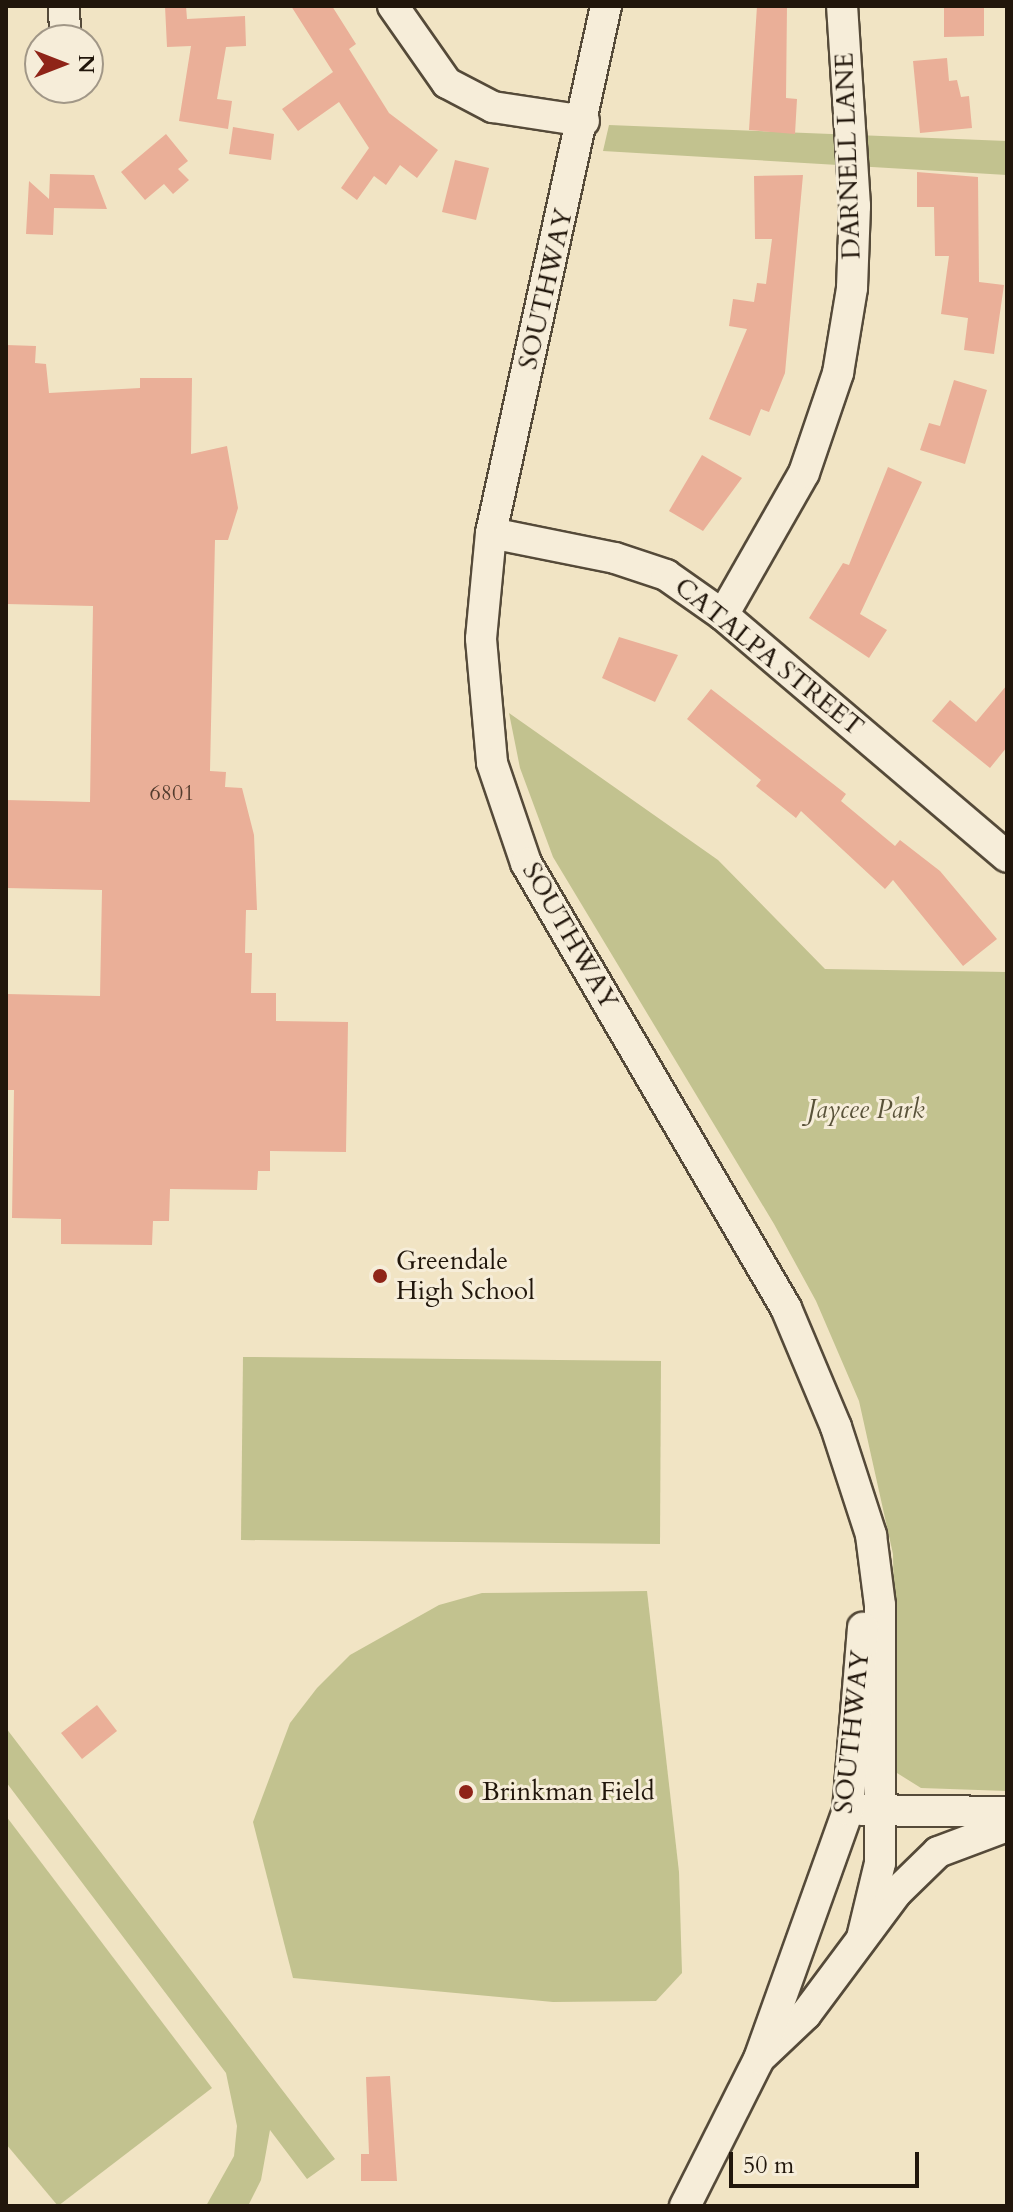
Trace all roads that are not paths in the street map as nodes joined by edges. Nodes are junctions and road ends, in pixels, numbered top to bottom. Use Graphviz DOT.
graph roads {
  1 [pos="393,6"];
  2 [pos="606,6"];
  3 [pos="842,6"];
  4 [pos="584,121"];
  5 [pos="491,533"];
  6 [pos="723,615"];
  7 [pos="1004,846"];
  8 [pos="871,1535"];
  9 [pos="848,1810"];
  10 [pos="881,1811"];
  11 [pos="1007,1812"];
  12 [pos="1007,1826"];
  13 [pos="862,1938"];
  14 [pos="759,2059"];
  15 [pos="685,2206"];
  1 -- 4 [label="street"];
  2 -- 4 [label="street, SOUTHWAY"];
  3 -- 6 [label="street, DARNELL LANE"];
  4 -- 5 [label="street, SOUTHWAY"];
  5 -- 6 [label="street, CATALPA STREET"];
  5 -- 8 [label="street, SOUTHWAY"];
  6 -- 7 [label="street, CATALPA STREET"];
  8 -- 9 [label="street, SOUTHWAY"];
  8 -- 10 [label="street, SOUTHWAY"];
  9 -- 10 [label="street"];
  9 -- 14 [label="street, SOUTHWAY"];
  10 -- 11 [label="street"];
  10 -- 13 [label="street, SOUTHWAY"];
  12 -- 13 [label="street, SOUTHWAY"];
  13 -- 14 [label="street, SOUTHWAY"];
  14 -- 15 [label="street, SOUTHWAY"];
}
